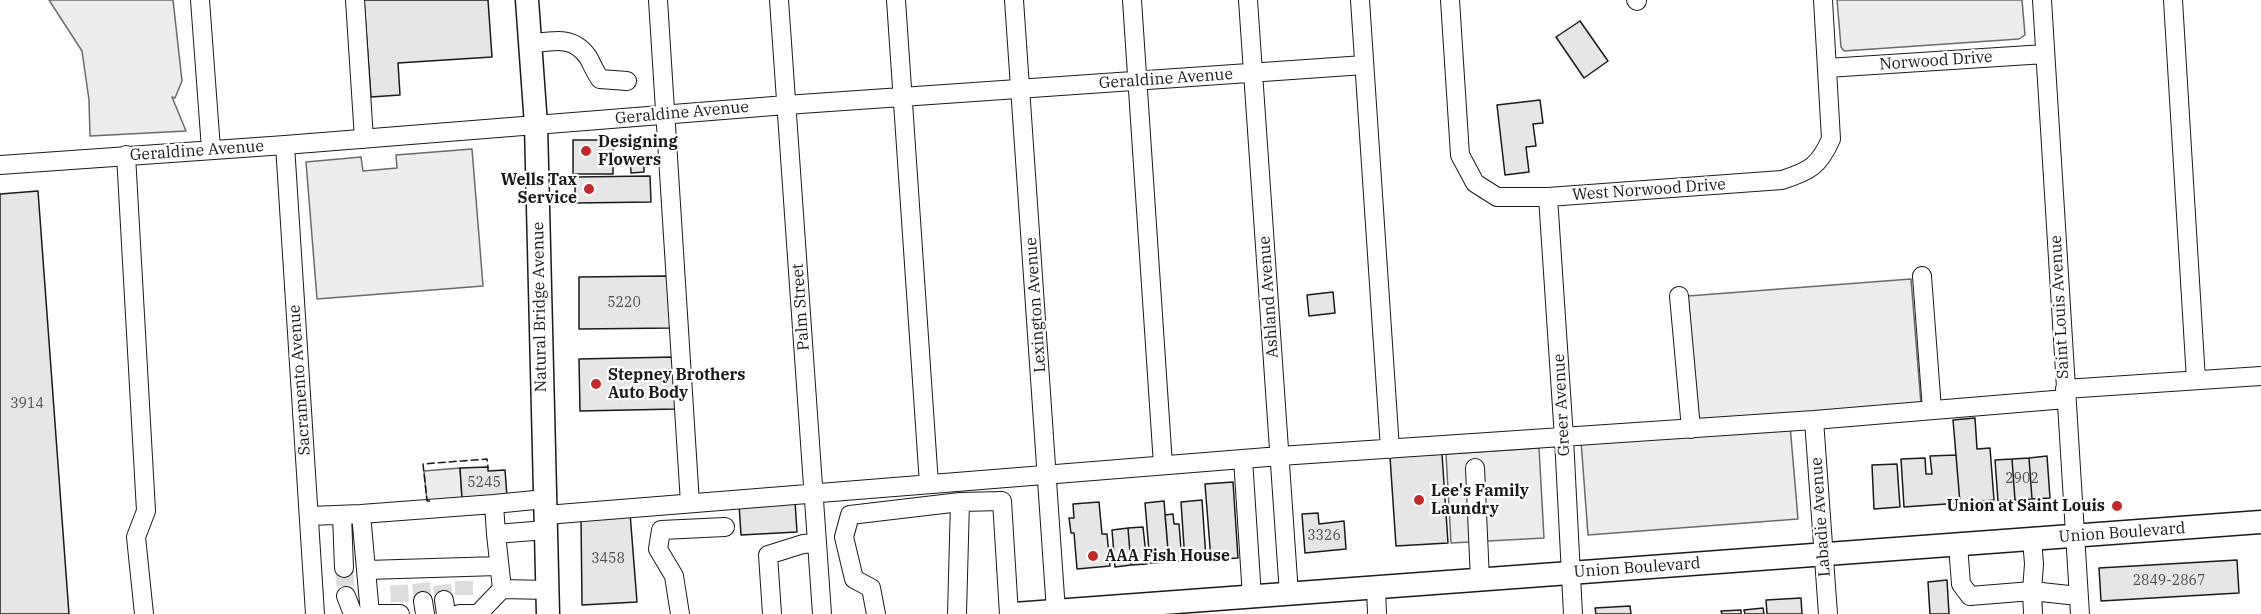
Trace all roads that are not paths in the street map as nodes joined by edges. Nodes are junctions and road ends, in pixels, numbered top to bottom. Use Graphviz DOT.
graph roads {
  1 [pos="200,0"];
  2 [pos="355,0"];
  3 [pos="527,0"];
  4 [pos="658,0"];
  5 [pos="779,0"];
  6 [pos="896,0"];
  7 [pos="1014,0"];
  8 [pos="1132,0"];
  9 [pos="1248,0"];
  10 [pos="1360,0"];
  11 [pos="1450,0"];
  12 [pos="1823,0"];
  13 [pos="2042,0"];
  14 [pos="2173,0"];
  15 [pos="530,44"];
  16 [pos="2045,54"];
  17 [pos="1364,65"];
  18 [pos="1827,68"];
  19 [pos="1253,73"];
  20 [pos="627,81"];
  21 [pos="1137,81"];
  22 [pos="1021,89"];
  23 [pos="902,97"];
  24 [pos="786,105"];
  25 [pos="666,114"];
  26 [pos="536,125"];
  27 [pos="364,139"];
  28 [pos="285,145"];
  29 [pos="211,149"];
  30 [pos="126,155"];
  31 [pos="0,165"];
  32 [pos="1548,197"];
  33 [pos="1922,276"];
  34 [pos="1679,296"];
  35 [pos="2261,376"];
  36 [pos="2196,381"];
  37 [pos="2066,394"];
  38 [pos="1932,410"];
  39 [pos="1814,420"];
  40 [pos="1691,429"];
  41 [pos="1564,438"];
  42 [pos="1390,449"];
  43 [pos="1280,456"];
  44 [pos="1243,459"];
  45 [pos="1163,465"];
  46 [pos="1474,468"];
  47 [pos="1047,474"];
  48 [pos="929,484"];
  49 [pos="814,493"];
  50 [pos="960,502"];
  51 [pos="690,503"];
  52 [pos="494,504"];
  53 [pos="361,514"];
  54 [pos="342,515"];
  55 [pos="546,515"];
  56 [pos="309,516"];
  57 [pos="2261,522"];
  58 [pos="724,527"];
  59 [pos="496,534"];
  60 [pos="2074,536"];
  61 [pos="2032,539"];
  62 [pos="817,543"];
  63 [pos="1958,545"];
  64 [pos="1825,554"];
  65 [pos="498,566"];
  66 [pos="344,568"];
  67 [pos="367,570"];
  68 [pos="1570,573"];
  69 [pos="1480,580"];
  70 [pos="464,581"];
  71 [pos="1376,587"];
  72 [pos="502,589"];
  73 [pos="548,590"];
  74 [pos="2032,591"];
  75 [pos="422,592"];
  76 [pos="443,592"];
  77 [pos="1289,594"];
  78 [pos="346,596"];
  79 [pos="399,597"];
  80 [pos="1252,597"];
  81 [pos="2079,605"];
  82 [pos="1056,611"];
  83 [pos="144,614"];
  84 [pos="315,614"];
  85 [pos="353,614"];
  86 [pos="369,614"];
  87 [pos="459,614"];
  88 [pos="465,614"];
  89 [pos="548,614"];
  90 [pos="680,614"];
  91 [pos="772,614"];
  92 [pos="822,614"];
  93 [pos="876,614"];
  94 [pos="957,614"];
  95 [pos="1011,614"];
  96 [pos="1377,614"];
  97 [pos="1573,614"];
  98 [pos="1828,614"];
  99 [pos="2033,614"];
  1 -- 29 [label="street"];
  2 -- 27 [label="street"];
  3 -- 15 [label="main road, Natural Bridge Avenue"];
  4 -- 25 [label="street"];
  5 -- 24 [label="street, Palm Street"];
  6 -- 23 [label="street"];
  7 -- 22 [label="street, Lexington Avenue"];
  8 -- 21 [label="street"];
  9 -- 19 [label="street, Ashland Avenue"];
  10 -- 17 [label="street"];
  11 -- 32 [label="street, West Norwood Drive"];
  12 -- 18 [label="street"];
  13 -- 16 [label="street, Saint Louis Avenue"];
  14 -- 36 [label="street"];
  15 -- 20 [label="street"];
  15 -- 26 [label="main road, Natural Bridge Avenue"];
  16 -- 18 [label="street, Norwood Drive"];
  16 -- 37 [label="street, Saint Louis Avenue"];
  17 -- 19 [label="street, Geraldine Avenue"];
  17 -- 42 [label="street"];
  18 -- 32 [label="street, West Norwood Drive"];
  19 -- 21 [label="street, Geraldine Avenue"];
  19 -- 43 [label="street, Ashland Avenue"];
  21 -- 22 [label="street, Geraldine Avenue"];
  21 -- 45 [label="street"];
  22 -- 23 [label="street, Geraldine Avenue"];
  22 -- 47 [label="street, Lexington Avenue"];
  23 -- 24 [label="street, Geraldine Avenue"];
  23 -- 48 [label="street"];
  24 -- 25 [label="street, Geraldine Avenue"];
  24 -- 49 [label="street, Palm Street"];
  25 -- 26 [label="street, Geraldine Avenue"];
  25 -- 51 [label="street"];
  26 -- 27 [label="street, Geraldine Avenue"];
  26 -- 55 [label="main road, Natural Bridge Avenue"];
  27 -- 28 [label="street, Geraldine Avenue"];
  28 -- 29 [label="street, Geraldine Avenue"];
  28 -- 56 [label="street, Sacramento Avenue"];
  29 -- 30 [label="street, Geraldine Avenue"];
  30 -- 31 [label="street, Geraldine Avenue"];
  30 -- 83 [label="street"];
  32 -- 41 [label="street, Greer Avenue"];
  33 -- 38 [label="street"];
  34 -- 40 [label="street"];
  35 -- 36 [label="street"];
  36 -- 37 [label="street"];
  37 -- 38 [label="street"];
  37 -- 60 [label="street, Saint Louis Avenue"];
  38 -- 39 [label="street"];
  39 -- 40 [label="street"];
  39 -- 64 [label="street, Labadie Avenue"];
  40 -- 41 [label="street"];
  41 -- 42 [label="street"];
  41 -- 68 [label="street, Greer Avenue"];
  42 -- 43 [label="street"];
  43 -- 44 [label="street"];
  43 -- 77 [label="street, Ashland Avenue"];
  44 -- 45 [label="street"];
  44 -- 80 [label="street"];
  45 -- 47 [label="street"];
  46 -- 69 [label="street"];
  47 -- 48 [label="street"];
  47 -- 82 [label="street, Lexington Avenue"];
  48 -- 49 [label="street"];
  49 -- 51 [label="street"];
  49 -- 62 [label="street, Palm Street"];
  50 -- 93 [label="street"];
  50 -- 94 [label="street"];
  50 -- 95 [label="street"];
  51 -- 55 [label="street"];
  52 -- 53 [label="street"];
  52 -- 55 [label="street"];
  52 -- 59 [label="street"];
  53 -- 54 [label="street"];
  53 -- 67 [label="street"];
  54 -- 56 [label="street"];
  54 -- 66 [label="street"];
  55 -- 59 [label="street"];
  55 -- 73 [label="main road, Natural Bridge Avenue"];
  56 -- 84 [label="street, Sacramento Avenue"];
  57 -- 60 [label="main road, Union Boulevard"];
  58 -- 90 [label="street"];
  59 -- 65 [label="street"];
  60 -- 61 [label="main road, Union Boulevard"];
  60 -- 81 [label="street, Saint Louis Avenue"];
  61 -- 63 [label="main road, Union Boulevard"];
  61 -- 74 [label="street"];
  62 -- 91 [label="street"];
  62 -- 92 [label="street, Palm Street"];
  63 -- 64 [label="main road, Union Boulevard"];
  63 -- 74 [label="street"];
  64 -- 68 [label="main road, Union Boulevard"];
  64 -- 98 [label="street, Labadie Avenue"];
  65 -- 70 [label="street"];
  65 -- 72 [label="street"];
  67 -- 79 [label="street"];
  67 -- 86 [label="street"];
  68 -- 69 [label="main road, Union Boulevard"];
  68 -- 97 [label="street, Greer Avenue"];
  69 -- 71 [label="main road, Union Boulevard"];
  70 -- 76 [label="street"];
  70 -- 88 [label="street"];
  71 -- 77 [label="main road, Union Boulevard"];
  71 -- 96 [label="street"];
  72 -- 73 [label="street"];
  72 -- 88 [label="street"];
  73 -- 89 [label="main road, Natural Bridge Avenue"];
  74 -- 81 [label="street"];
  74 -- 99 [label="street"];
  75 -- 76 [label="street"];
  75 -- 79 [label="street"];
  77 -- 80 [label="main road, Union Boulevard"];
  78 -- 85 [label="street"];
  79 -- 86 [label="street"];
  80 -- 82 [label="main road, Union Boulevard"];
  82 -- 95 [label="main road, Union Boulevard"];
  87 -- 88 [label="street"];
}
